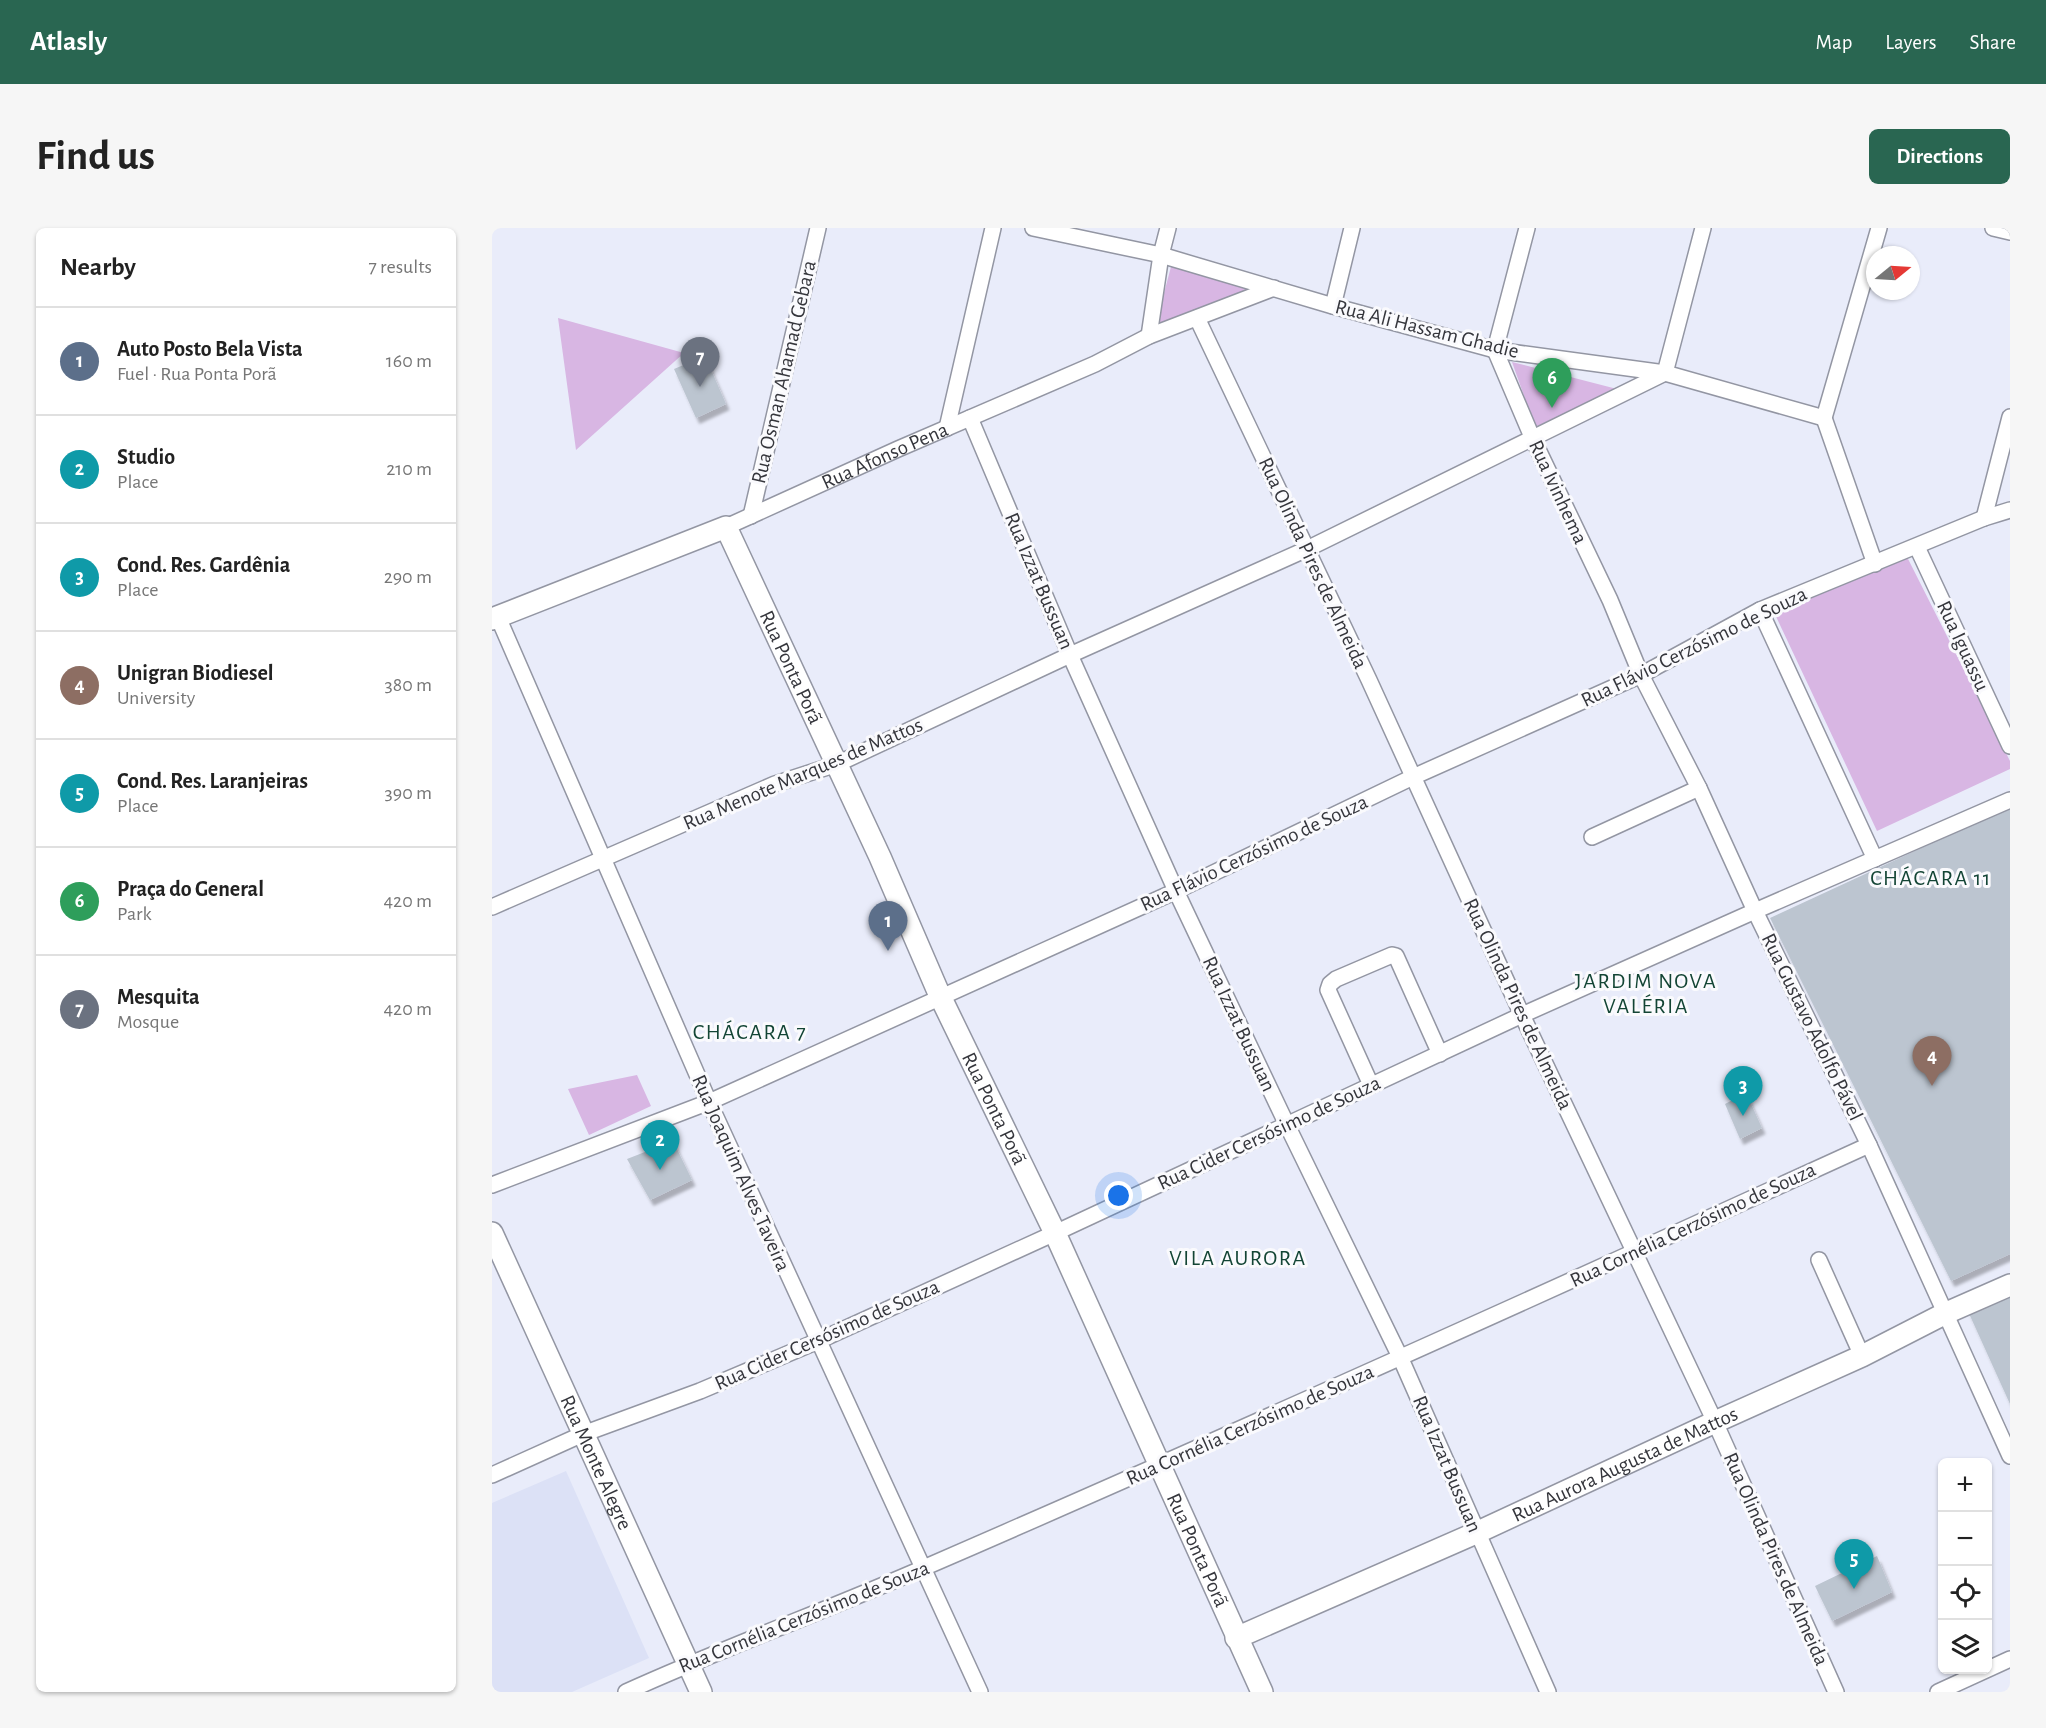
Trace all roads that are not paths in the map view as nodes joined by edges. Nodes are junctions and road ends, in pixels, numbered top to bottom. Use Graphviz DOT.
graph roads {
  1 [pos="818,228"];
  2 [pos="993,228"];
  3 [pos="1033,228"];
  4 [pos="1168,228"];
  5 [pos="1352,228"];
  6 [pos="1527,228"];
  7 [pos="1703,228"];
  8 [pos="1879,228"];
  9 [pos="1994,228"];
  10 [pos="2010,232"];
  11 [pos="1161,255"];
  12 [pos="1274,288"];
  13 [pos="1333,306"];
  14 [pos="1197,318"];
  15 [pos="1149,336"];
  16 [pos="1495,350"];
  17 [pos="1665,373"];
  18 [pos="2010,417"];
  19 [pos="970,418"];
  20 [pos="1824,418"];
  21 [pos="947,428"];
  22 [pos="1532,437"];
  23 [pos="2010,510"];
  24 [pos="751,516"];
  25 [pos="1984,518"];
  26 [pos="726,527"];
  27 [pos="1917,547"];
  28 [pos="1307,549"];
  29 [pos="1875,564"];
  30 [pos="1610,600"];
  31 [pos="1760,610"];
  32 [pos="495,618"];
  33 [pos="1070,655"];
  34 [pos="1641,675"];
  35 [pos="2010,746"];
  36 [pos="837,764"];
  37 [pos="1413,777"];
  38 [pos="1699,788"];
  39 [pos="2010,800"];
  40 [pos="1592,837"];
  41 [pos="602,859"];
  42 [pos="1875,859"];
  43 [pos="1176,891"];
  44 [pos="492,907"];
  45 [pos="1755,910"];
  46 [pos="940,996"];
  47 [pos="1522,1015"];
  48 [pos="1440,1054"];
  49 [pos="1371,1085"];
  50 [pos="709,1102"];
  51 [pos="1287,1125"];
  52 [pos="1869,1145"];
  53 [pos="492,1185"];
  54 [pos="492,1233"];
  55 [pos="1055,1233"];
  56 [pos="1635,1252"];
  57 [pos="1819,1260"];
  58 [pos="2010,1285"];
  59 [pos="1944,1314"];
  60 [pos="818,1341"];
  61 [pos="1863,1356"];
  62 [pos="1401,1359"];
  63 [pos="1714,1422"];
  64 [pos="583,1434"];
  65 [pos="2010,1456"];
  66 [pos="1159,1465"];
  67 [pos="492,1475"];
  68 [pos="1476,1533"];
  69 [pos="923,1569"];
  70 [pos="1236,1638"];
  71 [pos="2010,1659"];
  72 [pos="688,1664"];
  73 [pos="626,1692"];
  74 [pos="701,1692"];
  75 [pos="980,1692"];
  76 [pos="1262,1692"];
  77 [pos="1548,1692"];
  78 [pos="1836,1692"];
  79 [pos="1938,1692"];
  1 -- 24 [label="street, Rua Osman Ahamad Gebara"];
  2 -- 21 [label="street"];
  3 -- 11 [label="street, Rua Ali Hassam Ghadie"];
  4 -- 11 [label="street"];
  5 -- 13 [label="street"];
  6 -- 16 [label="street"];
  7 -- 17 [label="street"];
  8 -- 20 [label="street"];
  9 -- 10 [label="street"];
  11 -- 12 [label="street, Rua Ali Hassam Ghadie"];
  11 -- 15 [label="street"];
  12 -- 13 [label="street, Rua Ali Hassam Ghadie"];
  12 -- 14 [label="street, Rua Afonso Pena"];
  13 -- 16 [label="street, Rua Ali Hassam Ghadie"];
  14 -- 15 [label="street, Rua Afonso Pena"];
  14 -- 28 [label="street, Rua Olinda Pires de Almeida"];
  15 -- 19 [label="street, Rua Afonso Pena"];
  16 -- 17 [label="street, Rua Ali Hassam Ghadie"];
  16 -- 22 [label="street, Rua Ivinhema"];
  17 -- 20 [label="street, Rua Ali Hassam Ghadie"];
  17 -- 22 [label="street, Rua Menote Marques de Mattos"];
  18 -- 25 [label="street"];
  19 -- 21 [label="street, Rua Afonso Pena"];
  19 -- 33 [label="street, Rua Izzat Bussuan"];
  20 -- 29 [label="street"];
  21 -- 24 [label="street, Rua Afonso Pena"];
  22 -- 28 [label="street, Rua Menote Marques de Mattos"];
  22 -- 30 [label="street, Rua Ivinhema"];
  23 -- 25 [label="street, Rua Flávio Cerzósimo de Souza"];
  24 -- 26 [label="street, Rua Afonso Pena"];
  25 -- 27 [label="street, Rua Flávio Cerzósimo de Souza"];
  26 -- 32 [label="street, Rua Afonso Pena"];
  26 -- 36 [label="street, Rua Ponta Porã"];
  27 -- 29 [label="street, Rua Flávio Cerzósimo de Souza"];
  27 -- 35 [label="street, Rua Iguassu"];
  28 -- 33 [label="street, Rua Menote Marques de Mattos"];
  28 -- 37 [label="street, Rua Olinda Pires de Almeida"];
  29 -- 31 [label="street, Rua Flávio Cerzósimo de Souza"];
  30 -- 34 [label="street, Rua Gustavo Adolfo Pável"];
  31 -- 34 [label="street, Rua Flávio Cerzósimo de Souza"];
  31 -- 42 [label="street"];
  32 -- 41 [label="street, Rua Joaquim Alves Taveira"];
  33 -- 36 [label="street, Rua Menote Marques de Mattos"];
  33 -- 43 [label="street, Rua Izzat Bussuan"];
  34 -- 37 [label="street, Rua Flávio Cerzósimo de Souza"];
  34 -- 38 [label="street, Rua Gustavo Adolfo Pável"];
  36 -- 41 [label="street, Rua Menote Marques de Mattos"];
  36 -- 46 [label="street, Rua Ponta Porã"];
  37 -- 43 [label="street, Rua Flávio Cerzósimo de Souza"];
  37 -- 47 [label="street, Rua Olinda Pires de Almeida"];
  38 -- 40 [label="street"];
  38 -- 45 [label="street, Rua Gustavo Adolfo Pável"];
  39 -- 42 [label="street, Rua Cider Cersósimo de Souza"];
  41 -- 44 [label="street, Rua Menote Marques de Mattos"];
  41 -- 50 [label="street, Rua Joaquim Alves Taveira"];
  42 -- 45 [label="street, Rua Cider Cersósimo de Souza"];
  43 -- 46 [label="street, Rua Flávio Cerzósimo de Souza"];
  43 -- 51 [label="street, Rua Izzat Bussuan"];
  45 -- 47 [label="street, Rua Cider Cersósimo de Souza"];
  45 -- 52 [label="street, Rua Gustavo Adolfo Pável"];
  46 -- 50 [label="street, Rua Flávio Cerzósimo de Souza"];
  46 -- 55 [label="street, Rua Ponta Porã"];
  47 -- 48 [label="street, Rua Cider Cersósimo de Souza"];
  47 -- 56 [label="street, Rua Olinda Pires de Almeida"];
  48 -- 49 [label="street, Rua Cider Cersósimo de Souza"];
  48 -- 49 [label="street"];
  49 -- 51 [label="street, Rua Cider Cersósimo de Souza"];
  50 -- 53 [label="street, Rua Flávio Cerzósimo de Souza"];
  50 -- 60 [label="street, Rua Joaquim Alves Taveira"];
  51 -- 55 [label="street, Rua Cider Cersósimo de Souza"];
  51 -- 62 [label="street, Rua Izzat Bussuan"];
  52 -- 56 [label="street, Rua Cornélia Cerzósimo de Souza"];
  52 -- 59 [label="street, Rua Gustavo Adolfo Pável"];
  54 -- 64 [label="street, Rua Monte Alegre"];
  55 -- 60 [label="street, Rua Cider Cersósimo de Souza"];
  55 -- 66 [label="street, Rua Ponta Porã"];
  56 -- 62 [label="street, Rua Cornélia Cerzósimo de Souza"];
  56 -- 63 [label="street, Rua Olinda Pires de Almeida"];
  57 -- 61 [label="street"];
  58 -- 59 [label="street, Rua Aurora Augusta de Mattos"];
  59 -- 61 [label="street, Rua Aurora Augusta de Mattos"];
  59 -- 65 [label="street, Rua Gustavo Adolfo Pável"];
  60 -- 64 [label="street, Rua Cider Cersósimo de Souza"];
  60 -- 69 [label="street, Rua Joaquim Alves Taveira"];
  61 -- 63 [label="street, Rua Aurora Augusta de Mattos"];
  62 -- 66 [label="street, Rua Cornélia Cerzósimo de Souza"];
  62 -- 68 [label="street, Rua Izzat Bussuan"];
  63 -- 68 [label="street, Rua Aurora Augusta de Mattos"];
  63 -- 78 [label="street, Rua Olinda Pires de Almeida"];
  64 -- 67 [label="street, Rua Cider Cersósimo de Souza"];
  64 -- 72 [label="street, Rua Monte Alegre"];
  66 -- 69 [label="street, Rua Cornélia Cerzósimo de Souza"];
  66 -- 70 [label="street, Rua Ponta Porã"];
  68 -- 70 [label="street, Rua Aurora Augusta de Mattos"];
  68 -- 77 [label="street, Rua Izzat Bussuan"];
  69 -- 72 [label="street, Rua Cornélia Cerzósimo de Souza"];
  69 -- 75 [label="street, Rua Joaquim Alves Taveira"];
  70 -- 76 [label="street, Rua Ponta Porã"];
  71 -- 79 [label="street"];
  72 -- 73 [label="street, Rua Cornélia Cerzósimo de Souza"];
  72 -- 74 [label="street, Rua Monte Alegre"];
}
